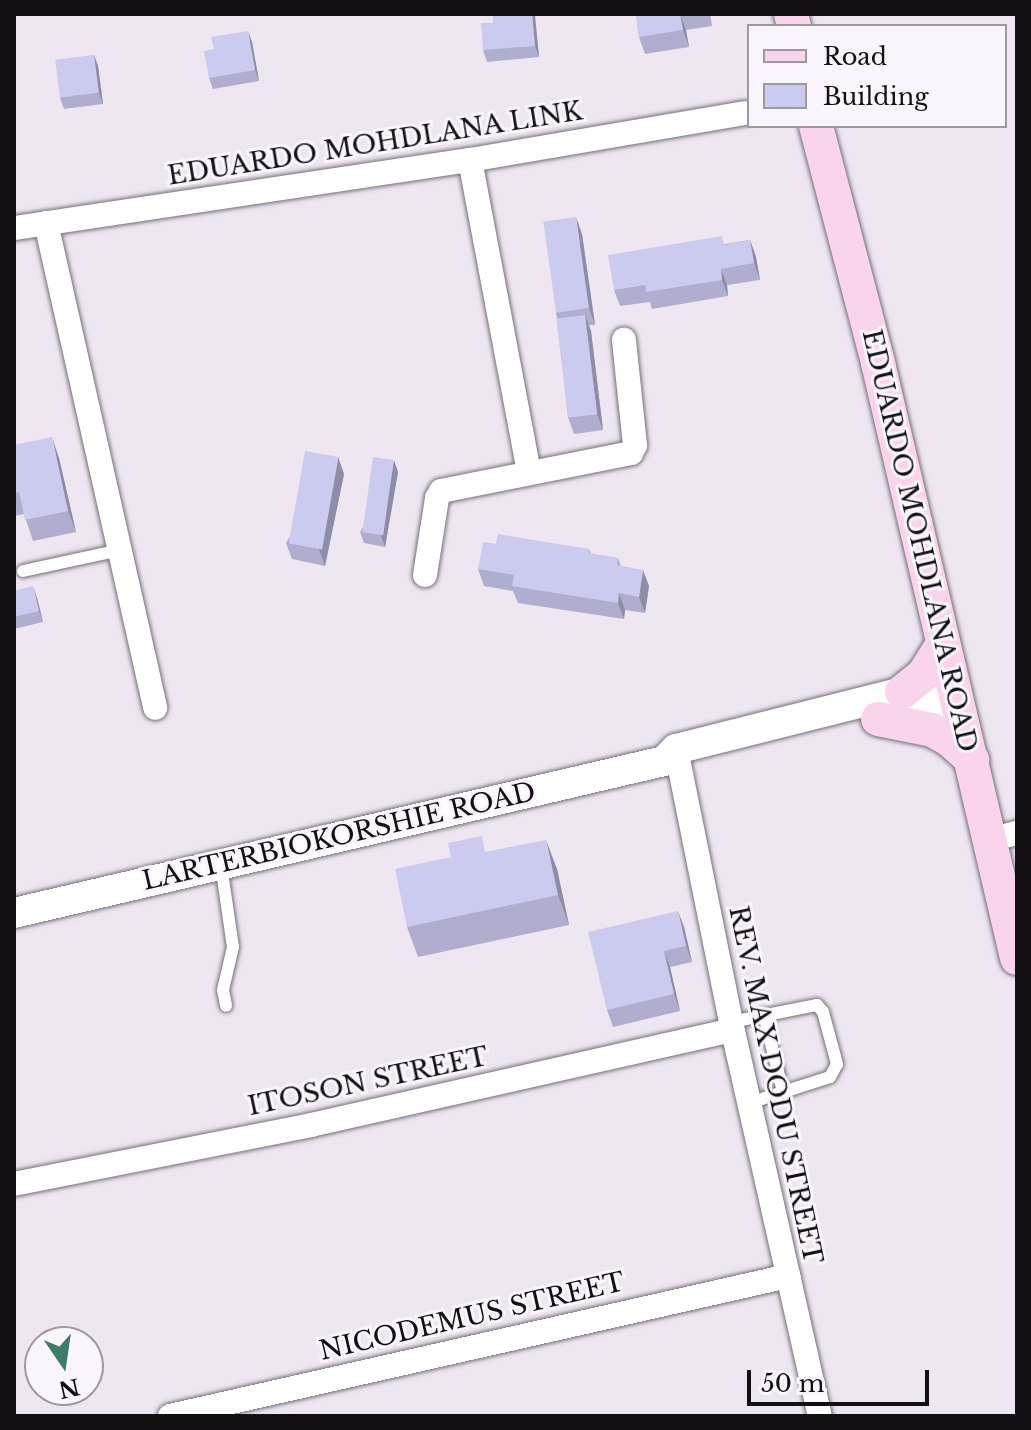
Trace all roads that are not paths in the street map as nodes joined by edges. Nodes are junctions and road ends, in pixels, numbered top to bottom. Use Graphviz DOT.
graph roads {
  1 [pos="745,113"];
  2 [pos="817,128"];
  3 [pos="470,160"];
  4 [pos="46,223"];
  5 [pos="14,228"];
  6 [pos="624,340"];
  7 [pos="529,471"];
  8 [pos="120,550"];
  9 [pos="23,571"];
  10 [pos="425,575"];
  11 [pos="943,644"];
  12 [pos="955,691"];
  13 [pos="902,692"];
  14 [pos="155,708"];
  15 [pos="878,719"];
  16 [pos="673,759"];
  17 [pos="972,760"];
  18 [pos="1003,837"];
  19 [pos="221,865"];
  20 [pos="14,913"];
  21 [pos="1017,958"];
  22 [pos="226,1006"];
  23 [pos="764,1015"];
  24 [pos="732,1026"];
  25 [pos="783,1092"];
  26 [pos="749,1103"];
  27 [pos="14,1184"];
  28 [pos="788,1276"];
  29 [pos="170,1416"];
  30 [pos="820,1416"];
  1 -- 3 [label="street, EDUARDO MOHDLANA LINK"];
  2 -- 11 [label="main road, EDUARDO MOHDLANA ROAD"];
  3 -- 4 [label="street, EDUARDO MOHDLANA LINK"];
  3 -- 7 [label="street"];
  4 -- 5 [label="street, EDUARDO MOHDLANA LINK"];
  4 -- 8 [label="street"];
  6 -- 7 [label="street"];
  7 -- 10 [label="street"];
  8 -- 9 [label="lane"];
  8 -- 14 [label="street"];
  11 -- 12 [label="main road, EDUARDO MOHDLANA ROAD"];
  11 -- 13 [label="main road"];
  12 -- 13 [label="street, LARTERBIOKORSHIE ROAD"];
  12 -- 15 [label="street, LARTERBIOKORSHIE ROAD"];
  12 -- 17 [label="main road, EDUARDO MOHDLANA ROAD"];
  13 -- 16 [label="street, LARTERBIOKORSHIE ROAD"];
  15 -- 16 [label="street, LARTERBIOKORSHIE ROAD"];
  15 -- 17 [label="main road"];
  16 -- 19 [label="street, LARTERBIOKORSHIE ROAD"];
  16 -- 24 [label="street, REV. MAX DODU STREET"];
  17 -- 18 [label="main road, EDUARDO MOHDLANA ROAD"];
  18 -- 21 [label="main road, EDUARDO MOHDLANA ROAD"];
  19 -- 20 [label="street, LARTERBIOKORSHIE ROAD"];
  19 -- 22 [label="lane"];
  23 -- 24 [label="lane"];
  23 -- 25 [label="lane"];
  23 -- 25 [label="lane"];
  24 -- 26 [label="street, REV. MAX DODU STREET"];
  24 -- 27 [label="street, ITOSON STREET"];
  25 -- 26 [label="lane"];
  26 -- 28 [label="street, REV. MAX DODU STREET"];
  28 -- 29 [label="street, NICODEMUS STREET"];
  28 -- 30 [label="street, REV. MAX DODU STREET"];
}
